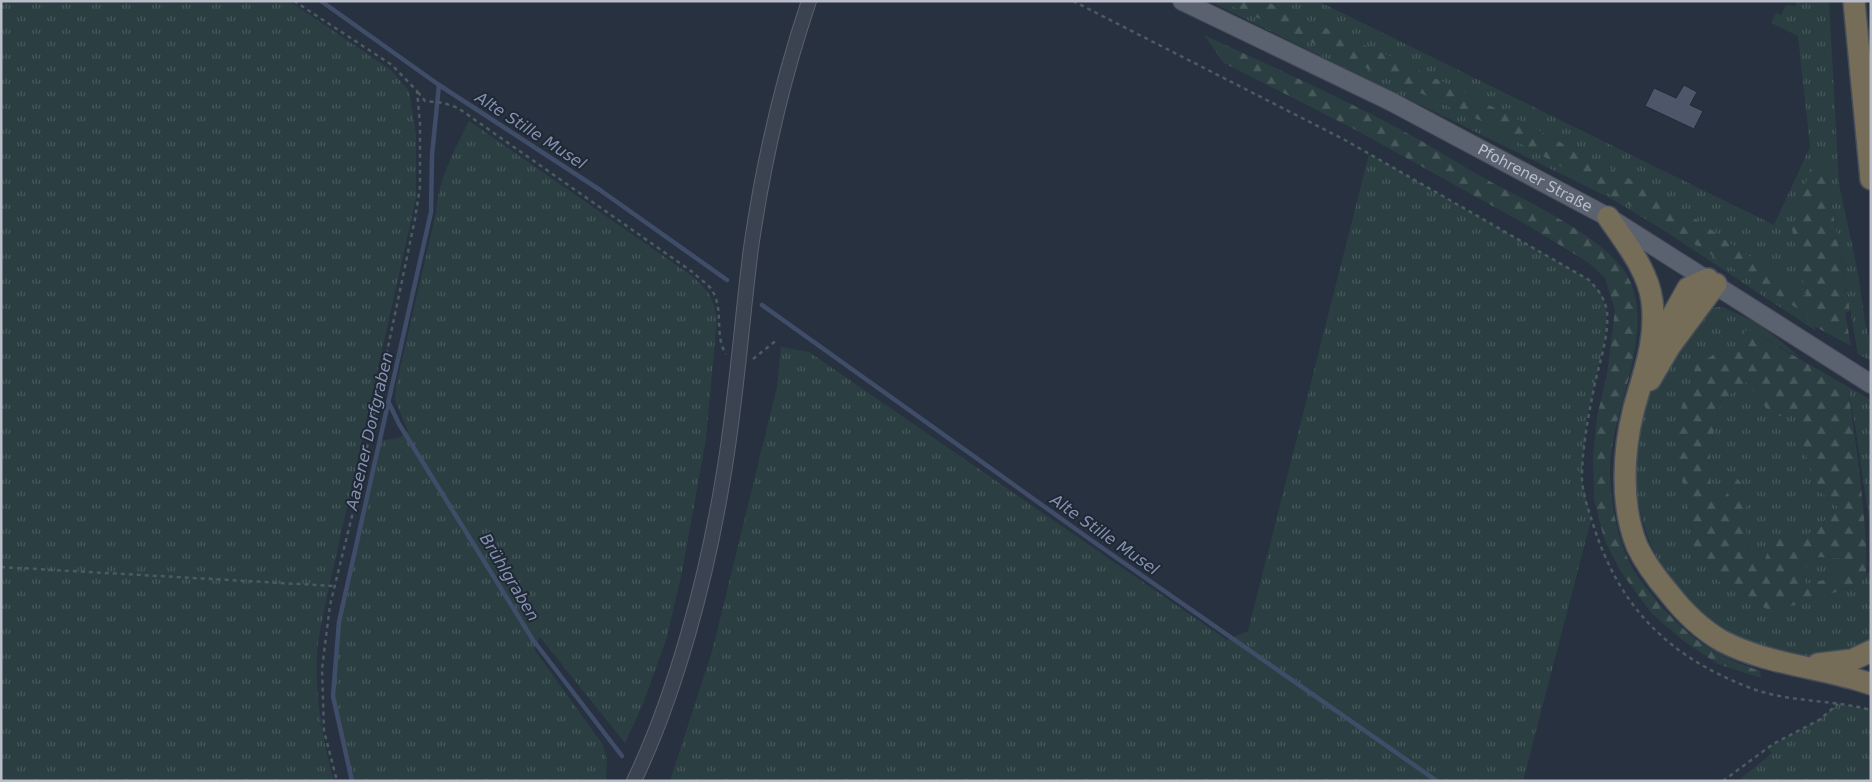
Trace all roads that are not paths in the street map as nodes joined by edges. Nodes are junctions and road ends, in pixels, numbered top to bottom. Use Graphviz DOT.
graph roads {
  1 [pos="809,1"];
  2 [pos="1182,1"];
  3 [pos="1854,1"];
  4 [pos="1871,179"];
  5 [pos="1608,217"];
  6 [pos="1712,282"];
  7 [pos="1649,358"];
  8 [pos="1871,384"];
  9 [pos="1634,409"];
  10 [pos="1871,651"];
  11 [pos="1797,665"];
  12 [pos="1871,684"];
  13 [pos="634,781"];
  1 -- 13 [label="street"];
  2 -- 5 [label="main road, Pfohrener Straße"];
  3 -- 4 [label="highway"];
  5 -- 6 [label="main road, Pfohrener Straße"];
  5 -- 7 [label="highway"];
  6 -- 7 [label="highway"];
  6 -- 8 [label="main road, Pfohrener Straße"];
  6 -- 9 [label="highway"];
  7 -- 9 [label="highway"];
  9 -- 11 [label="highway"];
  10 -- 11 [label="highway"];
  11 -- 12 [label="highway"];
}
